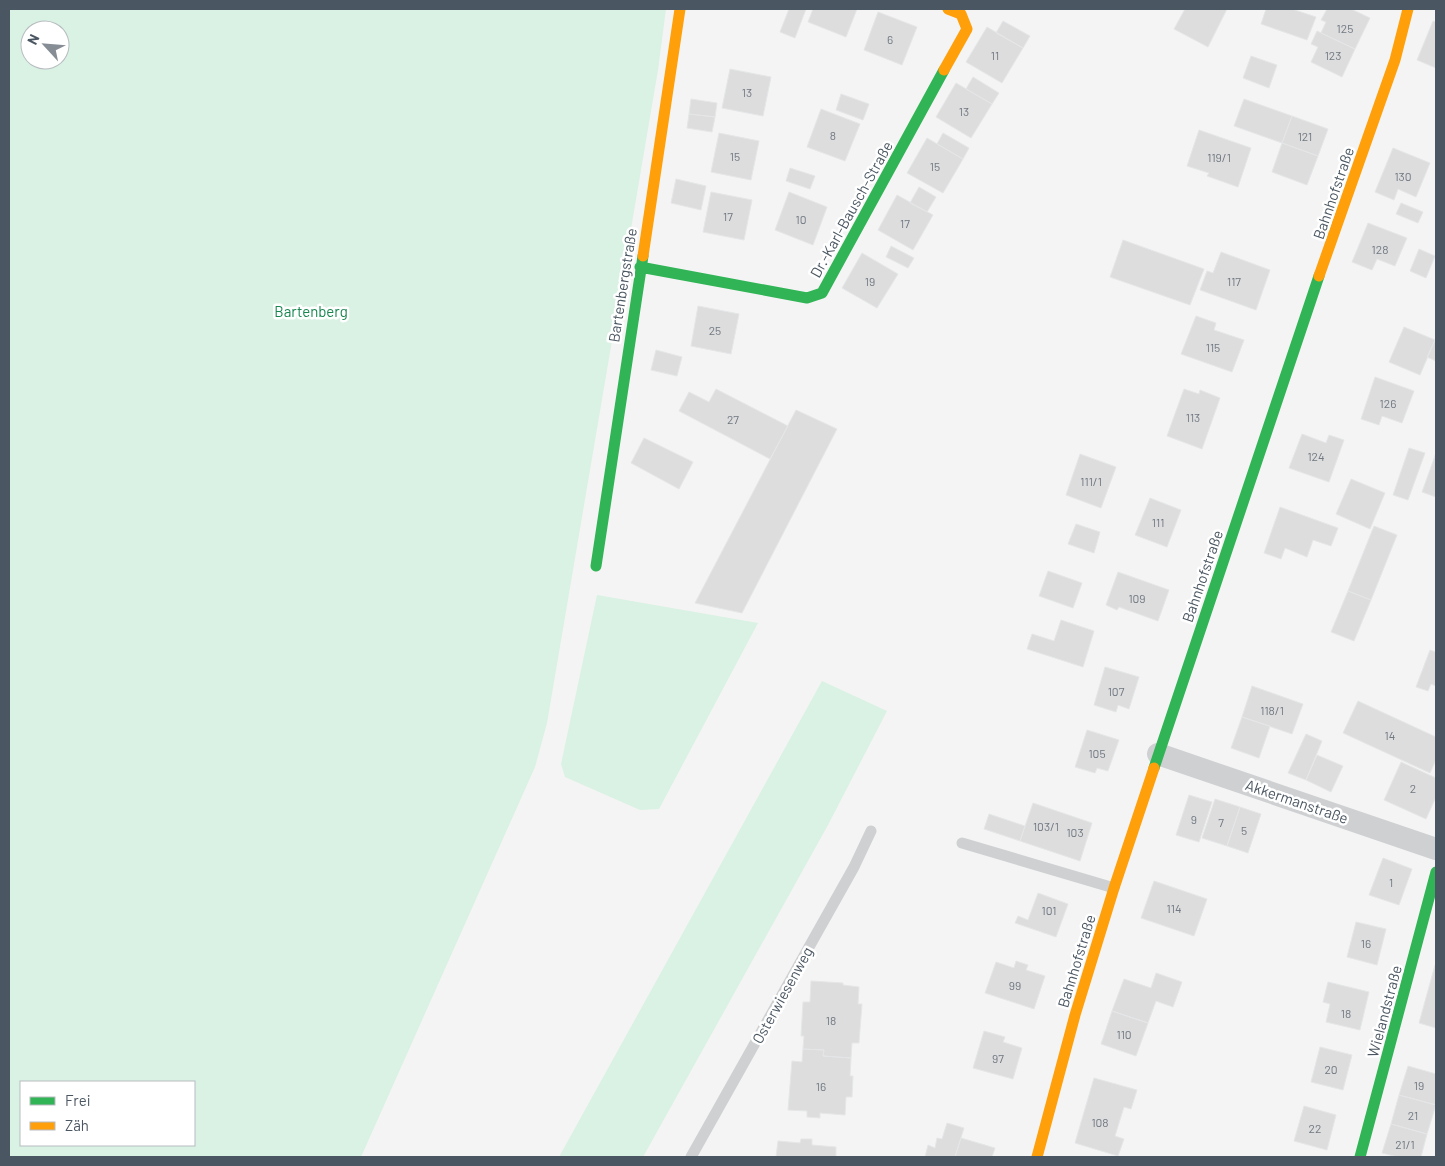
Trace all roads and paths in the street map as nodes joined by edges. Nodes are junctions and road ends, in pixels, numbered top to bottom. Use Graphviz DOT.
graph roads {
  1 [pos="680,9"];
  2 [pos="948,9"];
  3 [pos="1408,9"];
  4 [pos="640,267"];
  5 [pos="596,566"];
  6 [pos="1158,754"];
  7 [pos="871,832"];
  8 [pos="962,843"];
  9 [pos="1436,849"];
  10 [pos="1436,872"];
  11 [pos="1114,888"];
  12 [pos="691,1157"];
  13 [pos="1037,1157"];
  14 [pos="1360,1157"];
  1 -- 4 [label="street, Bartenbergstraße"];
  2 -- 4 [label="street, Dr.-Karl-Bausch-Straße"];
  3 -- 6 [label="street, Bahnhofstraße"];
  4 -- 5 [label="street, Bartenbergstraße"];
  6 -- 9 [label="street, Akkermanstraße"];
  6 -- 11 [label="street, Bahnhofstraße"];
  7 -- 12 [label="lane, Osterwiesenweg"];
  8 -- 11 [label="lane"];
  10 -- 14 [label="street, Wielandstraße"];
  11 -- 13 [label="street, Bahnhofstraße"];
}
